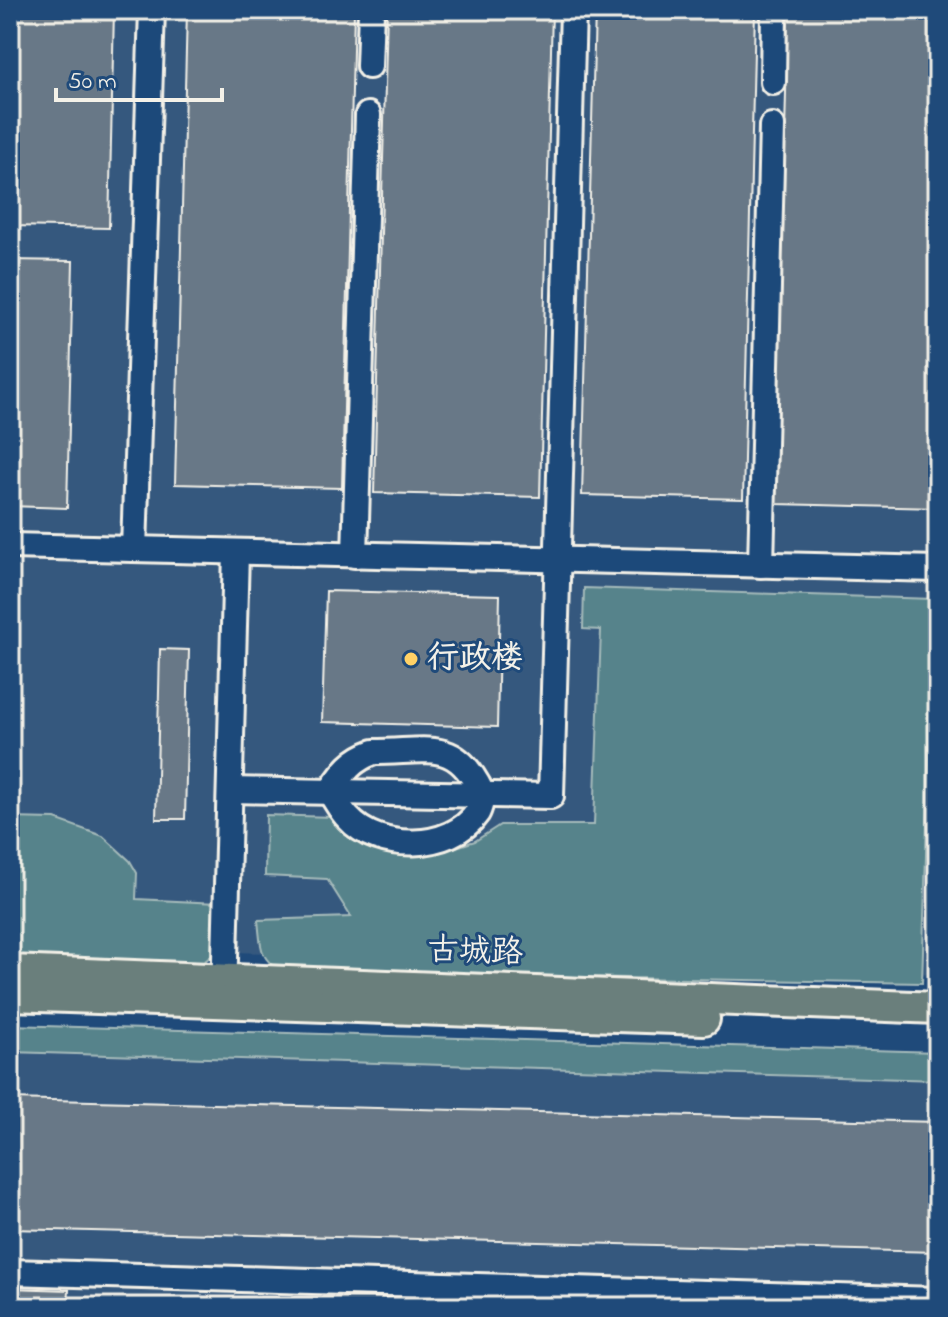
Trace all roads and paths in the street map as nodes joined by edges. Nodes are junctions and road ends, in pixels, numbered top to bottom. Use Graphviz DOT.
graph roads {
  1 [pos="152,10"];
  2 [pos="371,10"];
  3 [pos="573,10"];
  4 [pos="774,10"];
  5 [pos="369,66"];
  6 [pos="773,82"];
  7 [pos="368,115"];
  8 [pos="772,126"];
  9 [pos="10,546"];
  10 [pos="134,549"];
  11 [pos="236,552"];
  12 [pos="355,555"];
  13 [pos="558,560"];
  14 [pos="761,565"];
  15 [pos="938,569"];
  16 [pos="230,790"];
  17 [pos="330,792"];
  18 [pos="483,795"];
  19 [pos="10,971"];
  20 [pos="224,991"];
  21 [pos="10,995"];
  22 [pos="938,1008"];
  23 [pos="938,1027"];
  24 [pos="10,1272"];
  25 [pos="938,1300"];
  1 -- 10 [label="lane"];
  2 -- 5 [label="lane"];
  3 -- 13 [label="lane"];
  4 -- 6 [label="lane"];
  7 -- 12 [label="lane"];
  8 -- 14 [label="lane"];
  9 -- 10 [label="lane"];
  10 -- 11 [label="lane"];
  11 -- 12 [label="lane"];
  11 -- 16 [label="lane"];
  12 -- 13 [label="lane"];
  13 -- 14 [label="lane"];
  13 -- 18 [label="lane"];
  14 -- 15 [label="lane"];
  16 -- 17 [label="lane"];
  16 -- 20 [label="lane"];
  17 -- 18 [label="lane"];
  17 -- 18 [label="lane"];
  17 -- 18 [label="lane"];
  19 -- 20 [label="main road, 古城路"];
  20 -- 21 [label="main road, 古城路"];
  20 -- 22 [label="main road, 古城路"];
  20 -- 23 [label="main road, 古城路"];
  24 -- 25 [label="lane"];
}
